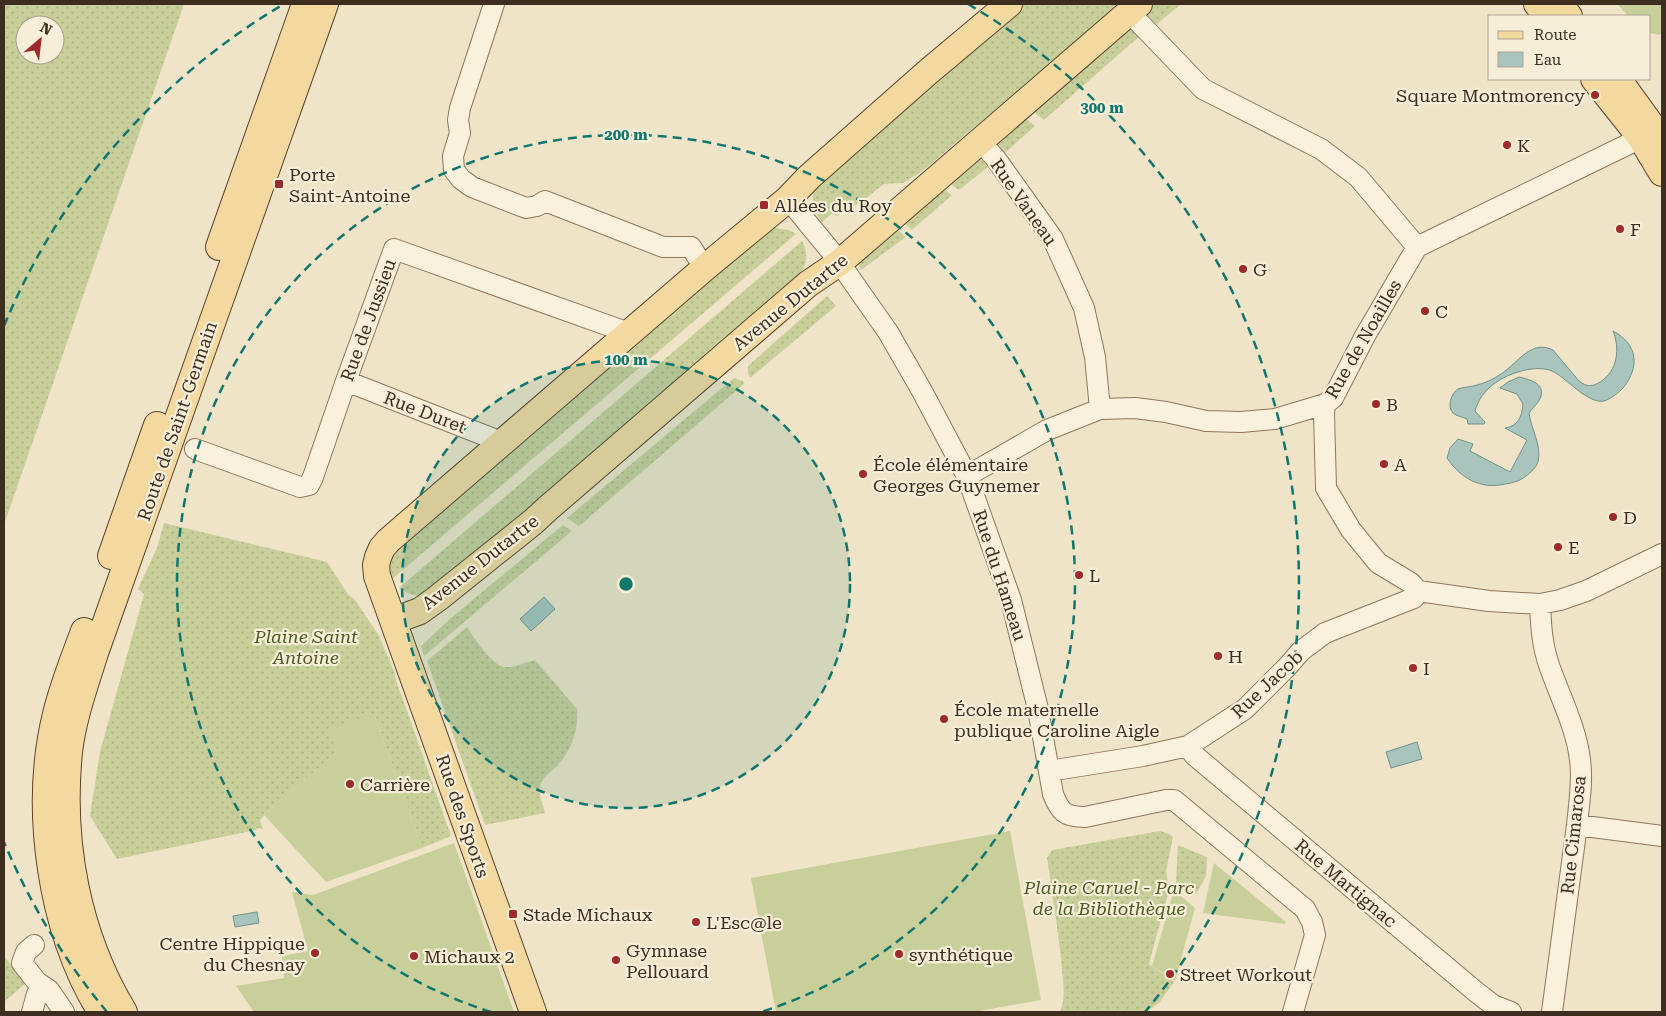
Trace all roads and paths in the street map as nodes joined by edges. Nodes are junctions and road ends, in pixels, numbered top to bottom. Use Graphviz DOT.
graph roads {
  1 [pos="304,4"];
  2 [pos="325,4"];
  3 [pos="494,4"];
  4 [pos="1537,4"];
  5 [pos="1559,4"];
  6 [pos="994,8"];
  7 [pos="1134,8"];
  8 [pos="1546,15"];
  9 [pos="1567,15"];
  10 [pos="1595,80"];
  11 [pos="1619,80"];
  12 [pos="1651,139"];
  13 [pos="981,142"];
  14 [pos="1662,173"];
  15 [pos="788,199"];
  16 [pos="1417,247"];
  17 [pos="839,263"];
  18 [pos="707,266"];
  19 [pos="629,333"];
  20 [pos="346,381"];
  21 [pos="1325,404"];
  22 [pos="1100,408"];
  23 [pos="504,443"];
  24 [pos="195,449"];
  25 [pos="967,476"];
  26 [pos="1662,554"];
  27 [pos="1418,591"];
  28 [pos="1540,604"];
  29 [pos="393,621"];
  30 [pos="1188,746"];
  31 [pos="1049,771"];
  32 [pos="1577,825"];
  33 [pos="1662,836"];
  34 [pos="34,945"];
  35 [pos="49,990"];
  36 [pos="32,1012"];
  37 [pos="64,1012"];
  38 [pos="102,1012"];
  39 [pos="124,1012"];
  40 [pos="533,1012"];
  41 [pos="1293,1012"];
  42 [pos="1511,1012"];
  43 [pos="1552,1012"];
  1 -- 38 [label="main road, Route de Saint-Germain"];
  2 -- 39 [label="main road, Route de Saint-Germain"];
  3 -- 18 [label="street"];
  4 -- 8 [label="main road"];
  5 -- 9 [label="main road"];
  6 -- 15 [label="main road"];
  7 -- 13 [label="main road, Avenue Dutartre"];
  7 -- 16 [label="street"];
  10 -- 12 [label="main road"];
  11 -- 12 [label="main road"];
  12 -- 14 [label="main road"];
  12 -- 16 [label="street"];
  13 -- 17 [label="main road, Avenue Dutartre"];
  13 -- 22 [label="street, Rue Vaneau"];
  15 -- 17 [label="street, Rue du Hameau"];
  15 -- 18 [label="main road"];
  16 -- 21 [label="street, Rue de Noailles"];
  17 -- 25 [label="street, Rue du Hameau"];
  17 -- 29 [label="main road, Avenue Dutartre"];
  18 -- 19 [label="main road"];
  19 -- 20 [label="street, Rue de Jussieu"];
  19 -- 23 [label="main road"];
  20 -- 23 [label="street, Rue Duret"];
  20 -- 24 [label="street, Rue de Jussieu"];
  21 -- 22 [label="street"];
  21 -- 27 [label="street, Rue de Noailles"];
  22 -- 25 [label="street"];
  23 -- 29 [label="main road"];
  25 -- 31 [label="street, Rue du Hameau"];
  26 -- 28 [label="street"];
  27 -- 28 [label="street"];
  27 -- 30 [label="street, Rue Jacob"];
  28 -- 32 [label="street, Rue Cimarosa"];
  29 -- 40 [label="main road, Rue des Sports"];
  30 -- 31 [label="street, Rue Jacob"];
  30 -- 42 [label="street, Rue Martignac"];
  31 -- 41 [label="street, Rue du Hameau"];
  32 -- 33 [label="street"];
  32 -- 43 [label="street, Rue Cimarosa"];
  34 -- 35 [label="street"];
  35 -- 36 [label="street"];
  35 -- 37 [label="street"];
}
